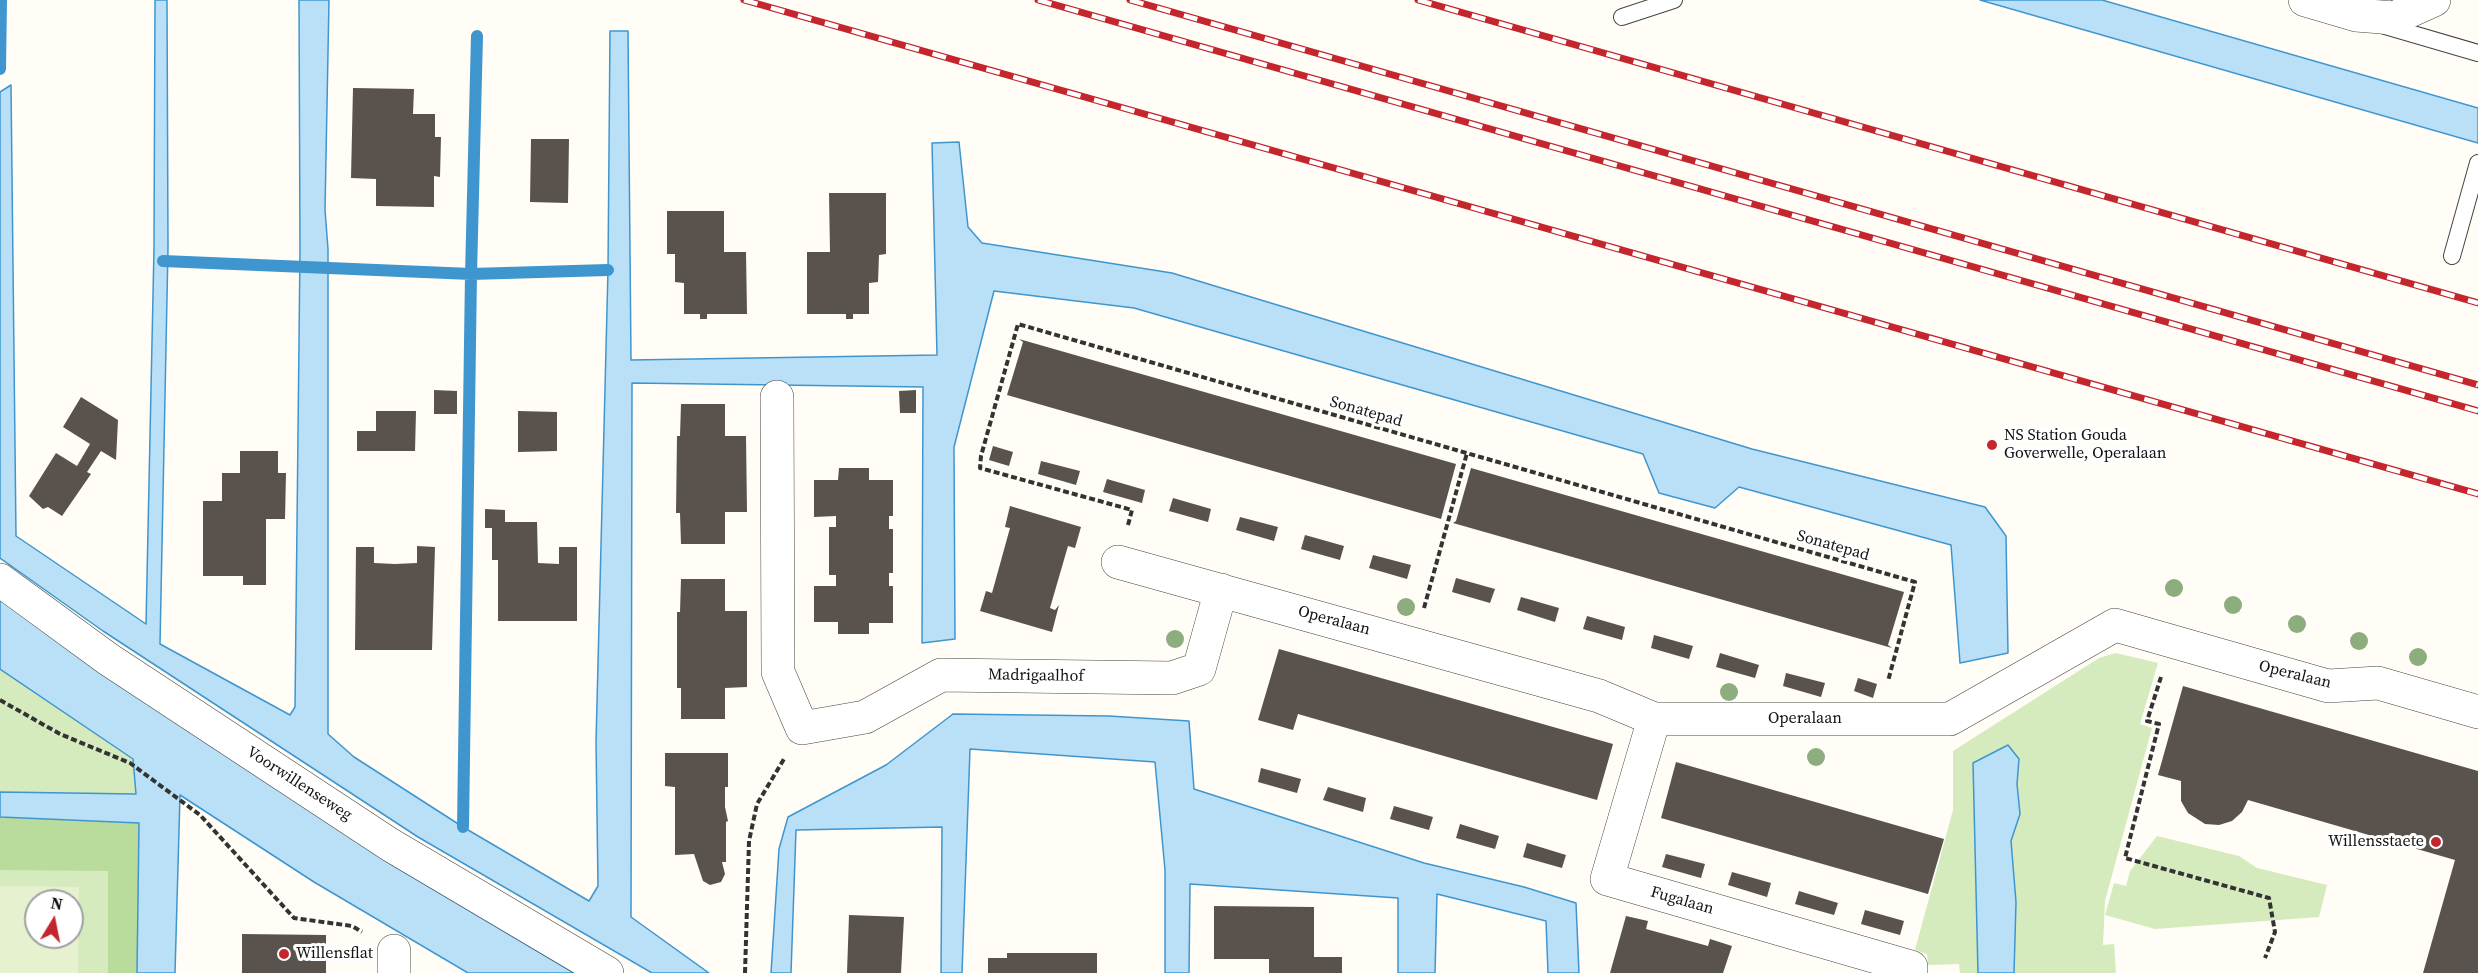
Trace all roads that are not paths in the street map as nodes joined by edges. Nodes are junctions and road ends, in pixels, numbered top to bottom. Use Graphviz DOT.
graph roads {
  1 [pos="1674,0"];
  2 [pos="2305,0"];
  3 [pos="2434,0"];
  4 [pos="2356,15"];
  5 [pos="1622,16"];
  6 [pos="2478,53"];
  7 [pos="2478,163"];
  8 [pos="2452,256"];
  9 [pos="777,397"];
  10 [pos="1118,562"];
  11 [pos="0,580"];
  12 [pos="1221,590"];
  13 [pos="2478,712"];
  14 [pos="1654,719"];
  15 [pos="607,973"];
  16 [pos="1911,973"];
  1 -- 5 [label="lane"];
  2 -- 4 [label="street"];
  3 -- 4 [label="street"];
  4 -- 6 [label="lane"];
  7 -- 8 [label="lane"];
  9 -- 12 [label="street, Madrigaalhof"];
  10 -- 12 [label="street, Operalaan"];
  11 -- 15 [label="street, Voorwillenseweg"];
  12 -- 14 [label="street, Operalaan"];
  13 -- 14 [label="street, Operalaan"];
  14 -- 16 [label="street, Fugalaan"];
}
